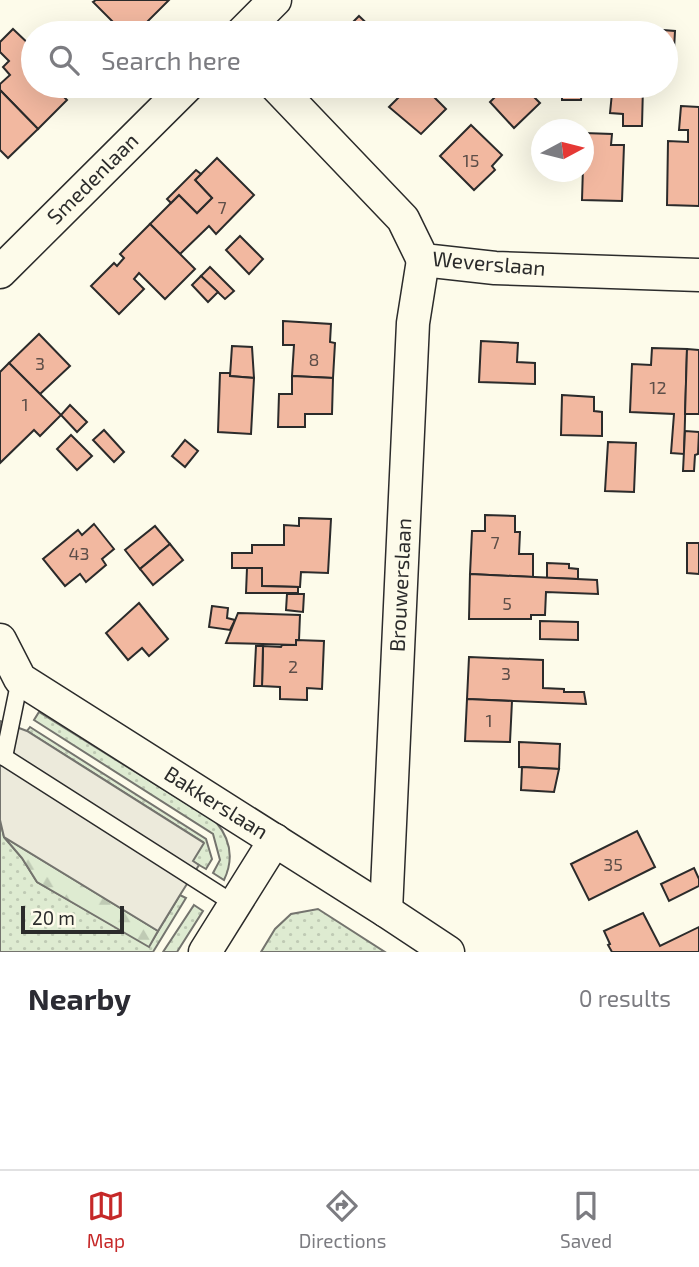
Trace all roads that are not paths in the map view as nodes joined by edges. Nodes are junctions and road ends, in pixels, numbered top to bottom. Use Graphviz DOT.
graph roads {
  1 [pos="275,0"];
  2 [pos="254,21"];
  3 [pos="175,98"];
  4 [pos="287,98"];
  5 [pos="423,260"];
  6 [pos="0,272"];
  7 [pos="699,275"];
  8 [pos="0,640"];
  9 [pos="10,678"];
  10 [pos="2,757"];
  11 [pos="275,840"];
  12 [pos="236,905"];
  13 [pos="386,911"];
  14 [pos="205,952"];
  15 [pos="448,952"];
  1 -- 2 [label="street"];
  3 -- 6 [label="street, Smedenlaan"];
  4 -- 5 [label="street, Weverslaan"];
  5 -- 7 [label="street, Weverslaan"];
  5 -- 13 [label="street, Brouwerslaan"];
  8 -- 9 [label="street"];
  9 -- 10 [label="lane"];
  9 -- 11 [label="street, Bakkerslaan"];
  10 -- 12 [label="lane"];
  11 -- 12 [label="street"];
  11 -- 13 [label="street, Bakkerslaan"];
  12 -- 14 [label="street"];
  13 -- 15 [label="street, Bakkerslaan"];
}
